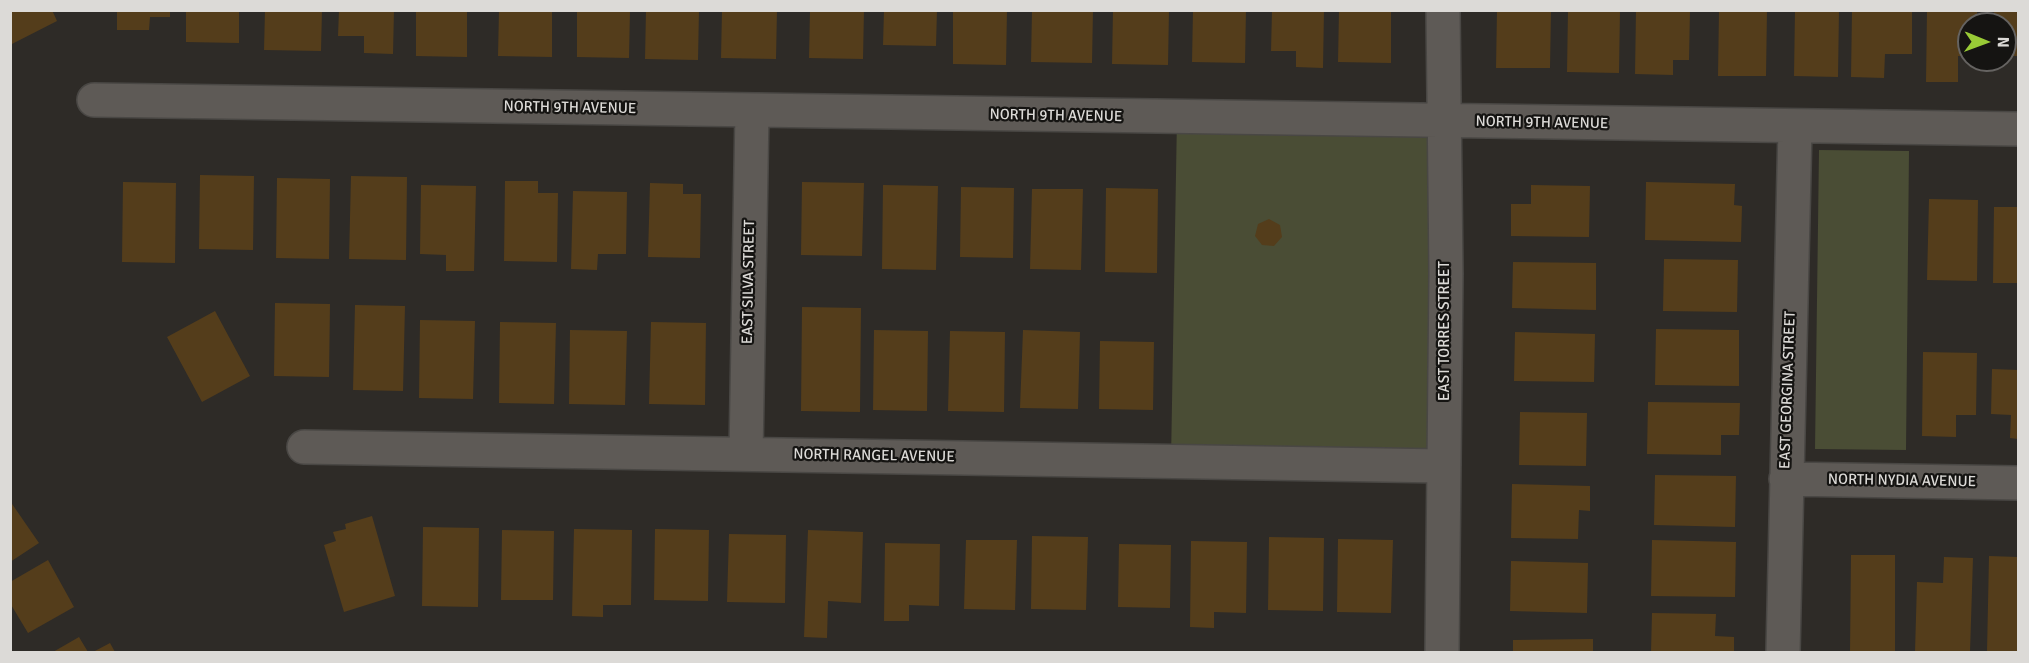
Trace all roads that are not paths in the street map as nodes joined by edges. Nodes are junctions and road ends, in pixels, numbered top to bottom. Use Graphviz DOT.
graph roads {
  1 [pos="1443,10"];
  2 [pos="94,100"];
  3 [pos="752,111"];
  4 [pos="1443,121"];
  5 [pos="1796,127"];
  6 [pos="2019,129"];
  7 [pos="304,447"];
  8 [pos="746,454"];
  9 [pos="1443,466"];
  10 [pos="1786,479"];
  11 [pos="2019,483"];
  12 [pos="1442,652"];
  13 [pos="1784,652"];
  1 -- 4 [label="street, EAST TORRES STREET"];
  2 -- 3 [label="street, NORTH 9TH AVENUE"];
  3 -- 4 [label="street, NORTH 9TH AVENUE"];
  3 -- 8 [label="street, EAST SILVA STREET"];
  4 -- 5 [label="street, NORTH 9TH AVENUE"];
  4 -- 9 [label="street, EAST TORRES STREET"];
  5 -- 6 [label="street, NORTH 9TH AVENUE"];
  5 -- 10 [label="street, EAST GEORGINA STREET"];
  7 -- 8 [label="street, NORTH RANGEL AVENUE"];
  8 -- 9 [label="street, NORTH RANGEL AVENUE"];
  9 -- 12 [label="street, EAST TORRES STREET"];
  10 -- 11 [label="street, NORTH NYDIA AVENUE"];
  10 -- 13 [label="street, EAST GEORGINA STREET"];
}
